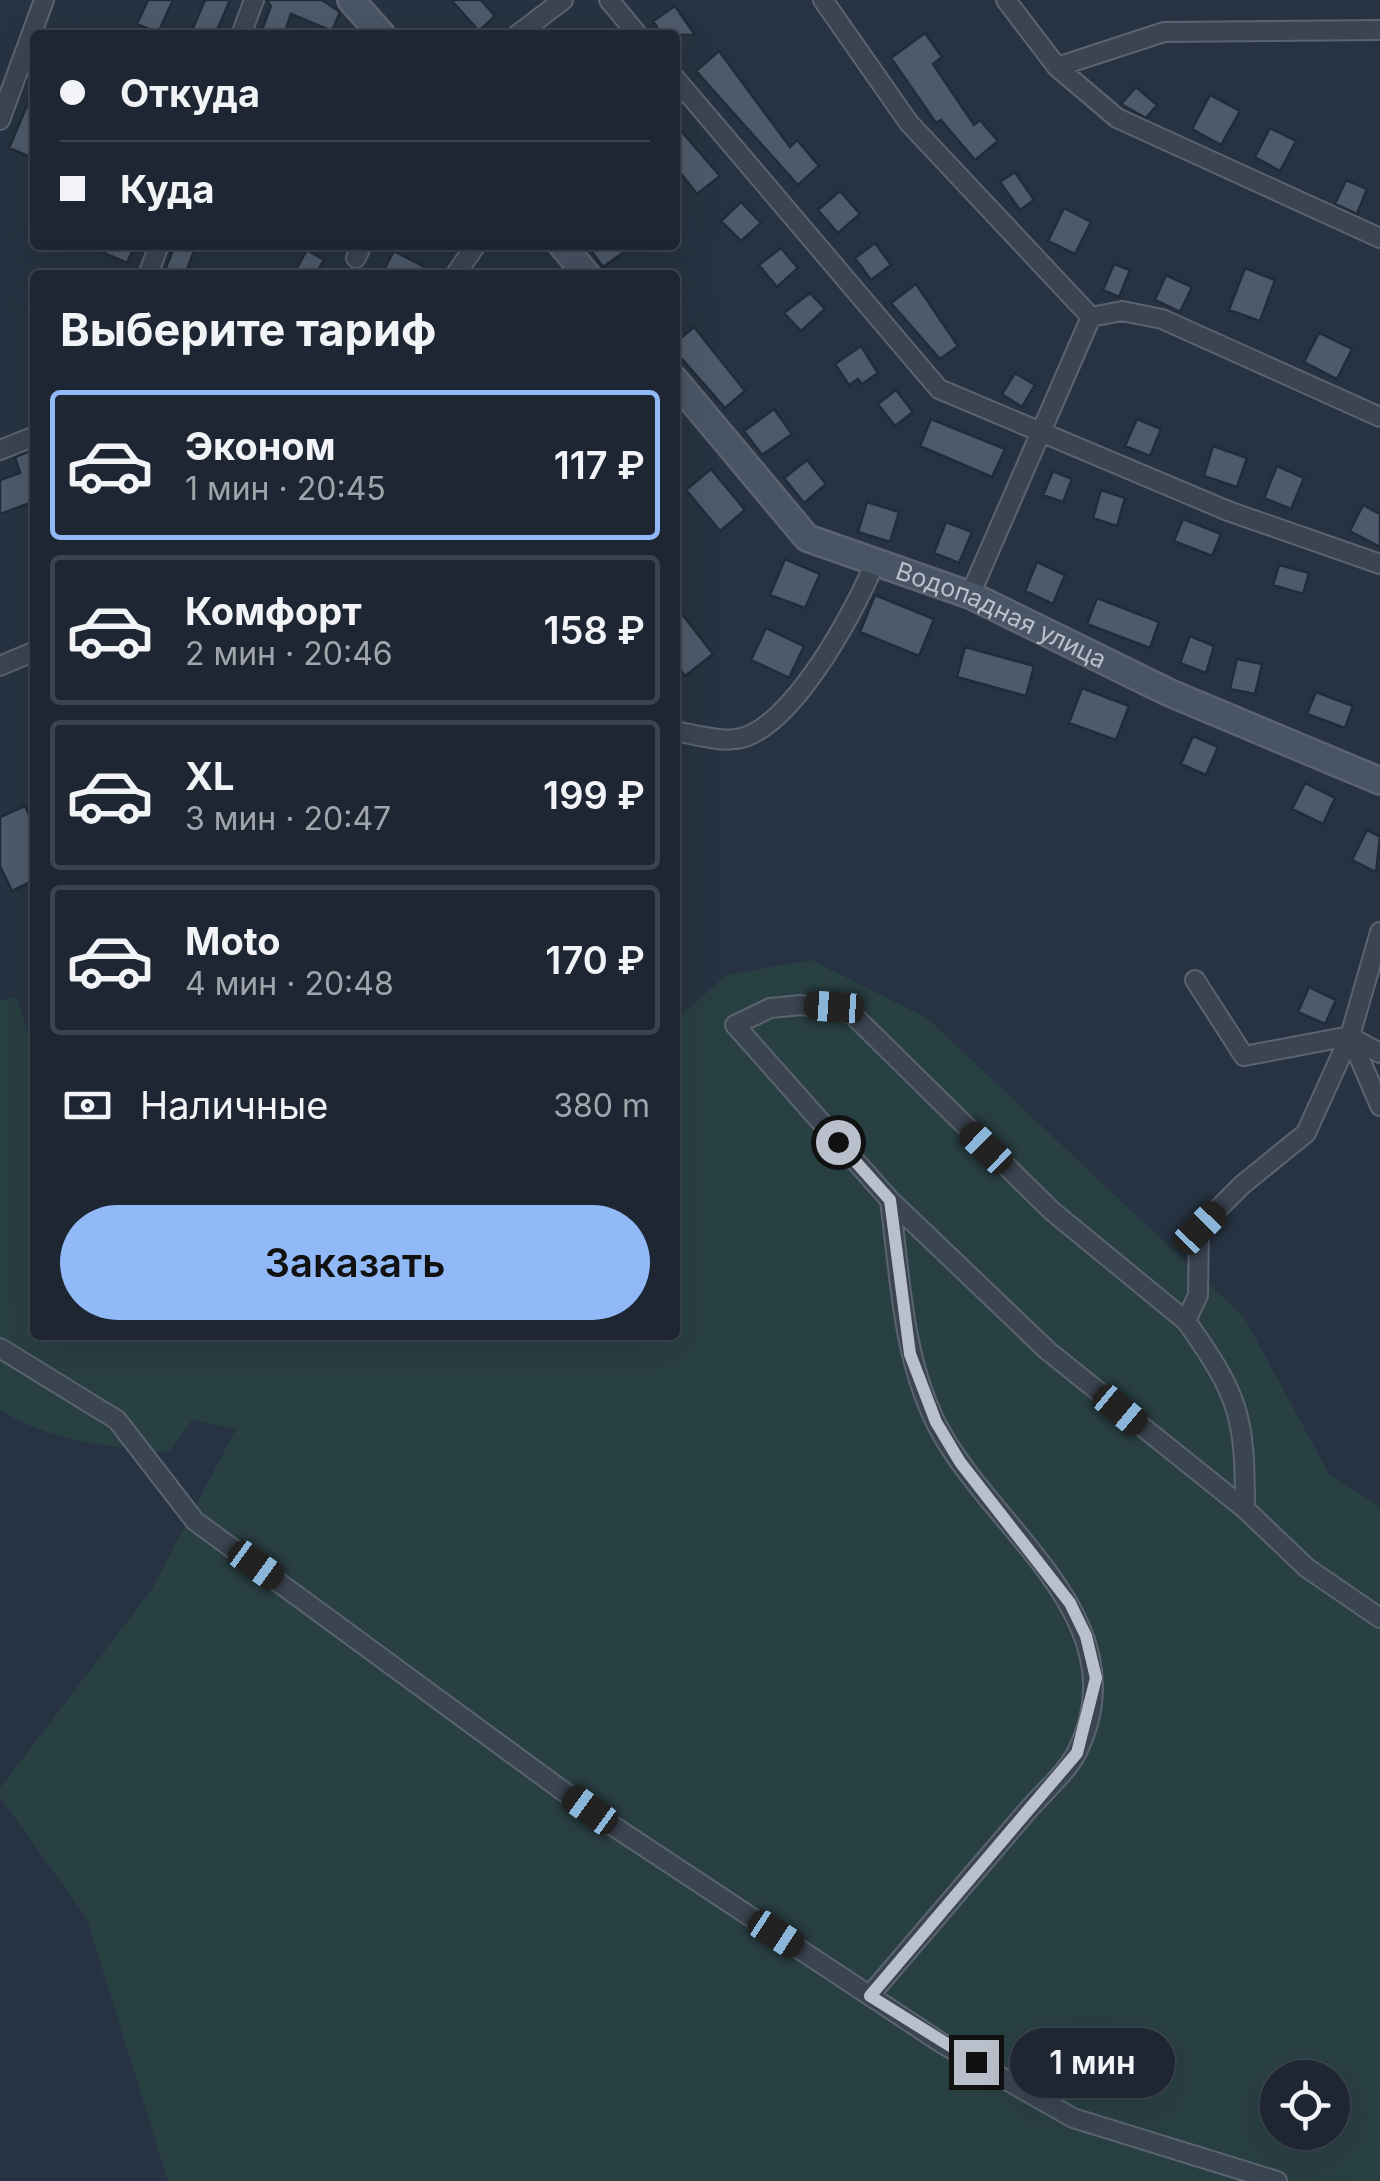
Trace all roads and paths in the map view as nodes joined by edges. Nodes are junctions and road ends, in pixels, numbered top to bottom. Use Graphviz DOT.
graph roads {
  1 [pos="44,0"];
  2 [pos="254,0"];
  3 [pos="350,0"];
  4 [pos="563,0"];
  5 [pos="608,0"];
  6 [pos="823,0"];
  7 [pos="1006,0"];
  8 [pos="33,30"];
  9 [pos="242,30"];
  10 [pos="377,30"];
  11 [pos="524,30"];
  12 [pos="634,30"];
  13 [pos="1380,30"];
  14 [pos="30,38"];
  15 [pos="1057,67"];
  16 [pos="680,84"];
  17 [pos="0,120"];
  18 [pos="1380,238"];
  19 [pos="566,250"];
  20 [pos="583,270"];
  21 [pos="1090,317"];
  22 [pos="680,386"];
  23 [pos="1380,417"];
  24 [pos="1040,433"];
  25 [pos="30,438"];
  26 [pos="0,450"];
  27 [pos="875,562"];
  28 [pos="1380,564"];
  29 [pos="970,595"];
  30 [pos="30,653"];
  31 [pos="0,666"];
  32 [pos="680,731"];
  33 [pos="1380,782"];
  34 [pos="1380,932"];
  35 [pos="1195,980"];
  36 [pos="1350,1036"];
  37 [pos="1380,1053"];
  38 [pos="1380,1106"];
  39 [pos="890,1200"];
  40 [pos="1186,1321"];
  41 [pos="0,1348"];
  42 [pos="1245,1509"];
  43 [pos="1380,1618"];
  44 [pos="870,1996"];
  45 [pos="1278,2181"];
  1 -- 8 [label="street"];
  2 -- 9 [label="street"];
  3 -- 10 [label="street"];
  4 -- 11 [label="street"];
  5 -- 12 [label="street"];
  6 -- 21 [label="street"];
  7 -- 15 [label="street"];
  13 -- 15 [label="street"];
  14 -- 17 [label="street"];
  15 -- 18 [label="street"];
  16 -- 24 [label="street"];
  19 -- 20 [label="street"];
  21 -- 23 [label="street"];
  21 -- 24 [label="street"];
  22 -- 27 [label="street, Водопадная улица"];
  24 -- 28 [label="street"];
  24 -- 29 [label="street"];
  25 -- 26 [label="street"];
  27 -- 29 [label="street, Водопадная улица"];
  27 -- 32 [label="street"];
  29 -- 33 [label="street, Водопадная улица"];
  30 -- 31 [label="street"];
  34 -- 36 [label="street"];
  35 -- 36 [label="street"];
  36 -- 37 [label="street"];
  36 -- 38 [label="street"];
  36 -- 40 [label="street"];
  39 -- 40 [label="street"];
  39 -- 42 [label="street"];
  39 -- 44 [label="street"];
  40 -- 42 [label="street"];
  41 -- 44 [label="street"];
  42 -- 43 [label="street"];
  44 -- 45 [label="street"];
}
